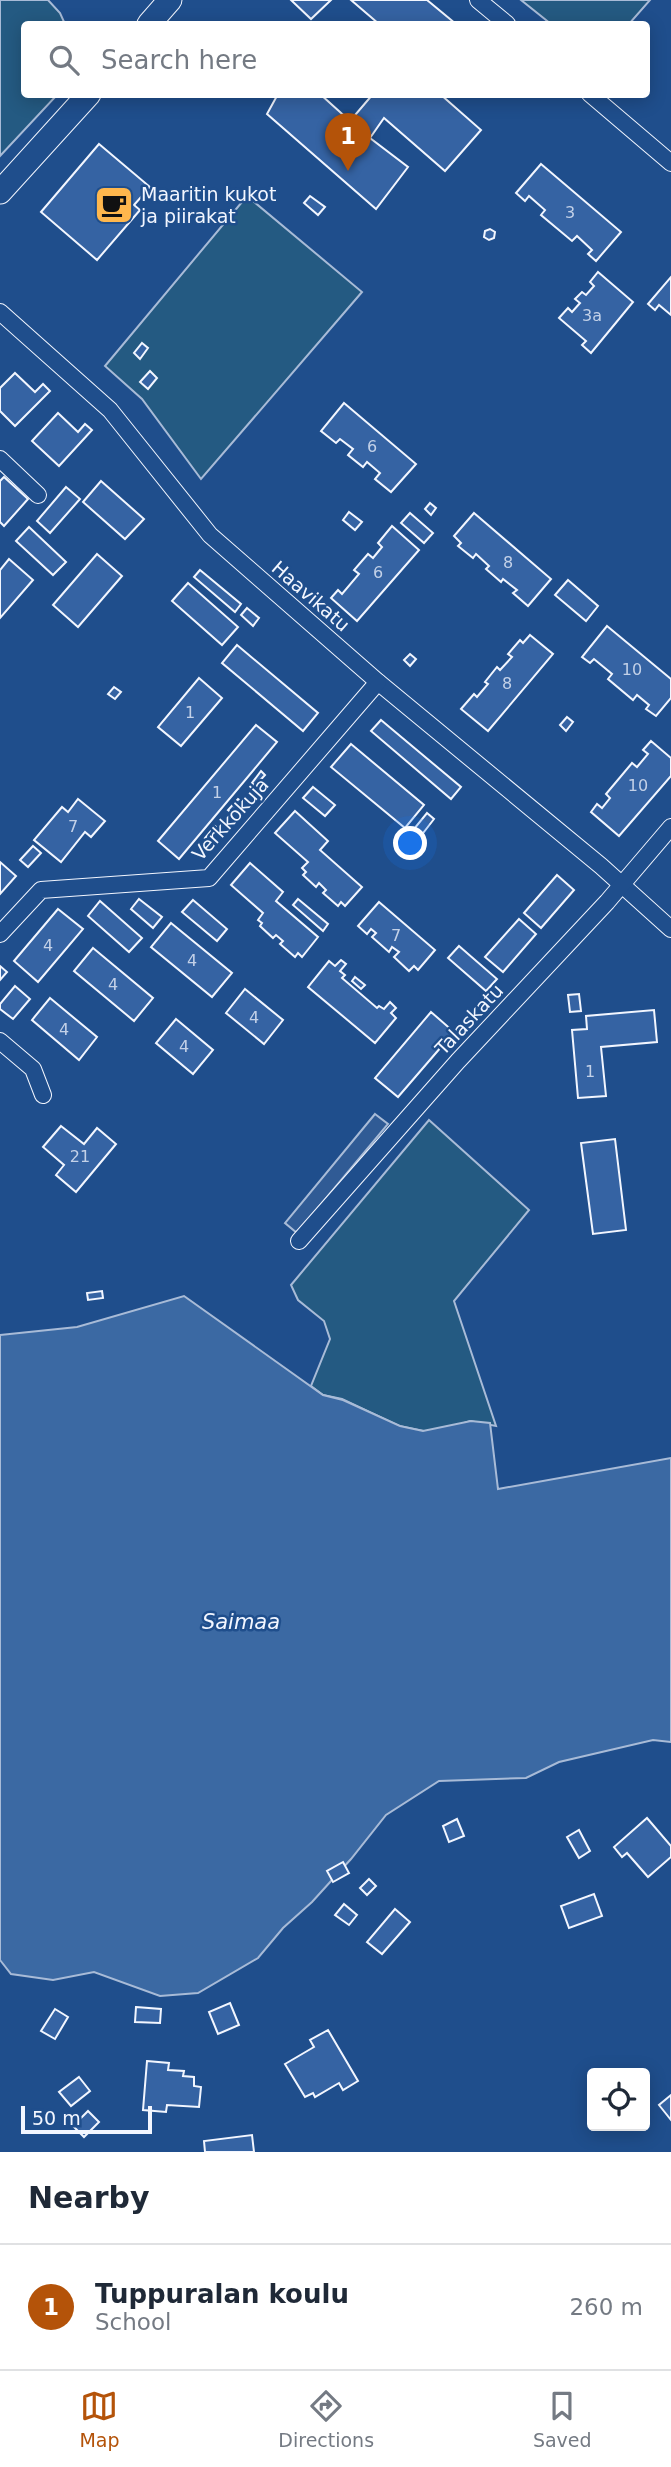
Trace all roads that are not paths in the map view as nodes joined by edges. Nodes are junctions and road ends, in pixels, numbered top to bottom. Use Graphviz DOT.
graph roads {
  1 [pos="170,0"];
  2 [pos="478,0"];
  3 [pos="152,21"];
  4 [pos="504,21"];
  5 [pos="85,98"];
  6 [pos="595,98"];
  7 [pos="671,163"];
  8 [pos="0,192"];
  9 [pos="0,312"];
  10 [pos="0,459"];
  11 [pos="38,495"];
  12 [pos="378,682"];
  13 [pos="671,827"];
  14 [pos="622,885"];
  15 [pos="671,929"];
  16 [pos="0,934"];
  17 [pos="0,1041"];
  18 [pos="43,1095"];
  19 [pos="299,1241"];
  1 -- 3 [label="street"];
  2 -- 4 [label="street"];
  5 -- 8 [label="street"];
  6 -- 7 [label="street"];
  9 -- 12 [label="street, Haavikatu"];
  10 -- 11 [label="street"];
  12 -- 14 [label="street, Haavikatu"];
  12 -- 16 [label="street, Verkkokuja"];
  13 -- 14 [label="street, Talaskatu"];
  14 -- 15 [label="street, Haavikatu"];
  14 -- 19 [label="street, Talaskatu"];
  17 -- 18 [label="street"];
}
